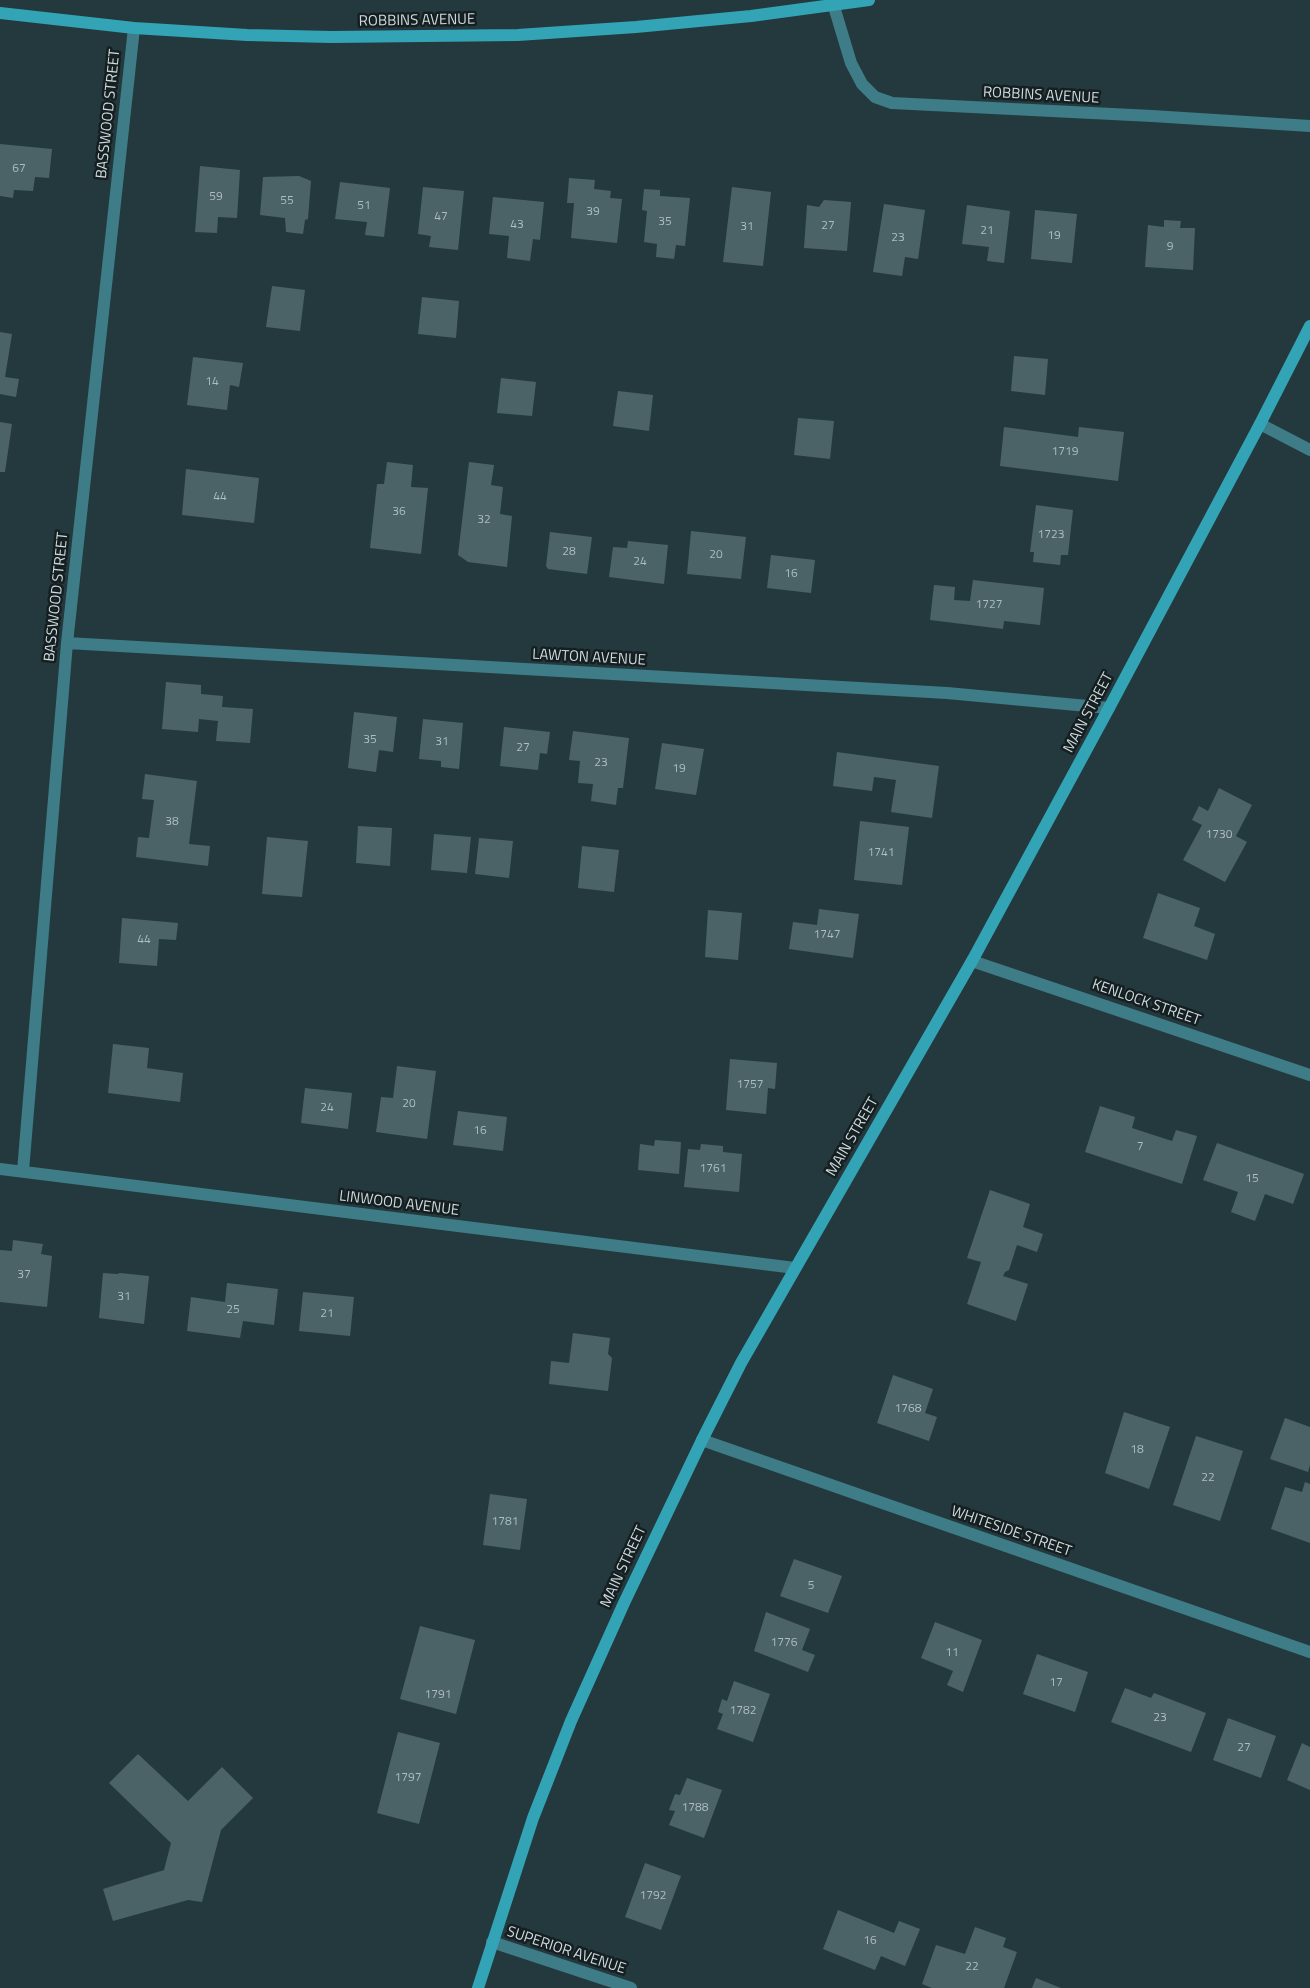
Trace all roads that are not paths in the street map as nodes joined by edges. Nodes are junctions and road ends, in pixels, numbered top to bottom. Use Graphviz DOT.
graph roads {
  1 [pos="869,0"];
  2 [pos="833,2"];
  3 [pos="0,13"];
  4 [pos="134,28"];
  5 [pos="1310,126"];
  6 [pos="1310,326"];
  7 [pos="1260,424"];
  8 [pos="1310,450"];
  9 [pos="67,643"];
  10 [pos="1109,708"];
  11 [pos="972,961"];
  12 [pos="1310,1075"];
  13 [pos="0,1169"];
  14 [pos="23,1172"];
  15 [pos="795,1268"];
  16 [pos="702,1440"];
  17 [pos="1310,1652"];
  18 [pos="492,1942"];
  19 [pos="478,1988"];
  20 [pos="631,1988"];
  1 -- 2 [label="main road, ROBBINS AVENUE"];
  2 -- 4 [label="main road, ROBBINS AVENUE"];
  2 -- 5 [label="street, ROBBINS AVENUE"];
  3 -- 4 [label="main road, ROBBINS AVENUE"];
  4 -- 9 [label="street, BASSWOOD STREET"];
  6 -- 7 [label="main road, MAIN STREET"];
  7 -- 8 [label="street"];
  7 -- 10 [label="main road, MAIN STREET"];
  9 -- 10 [label="street, LAWTON AVENUE"];
  9 -- 14 [label="street, BASSWOOD STREET"];
  10 -- 11 [label="main road, MAIN STREET"];
  11 -- 12 [label="street, KENLOCK STREET"];
  11 -- 15 [label="main road, MAIN STREET"];
  13 -- 14 [label="street, LINWOOD AVENUE"];
  14 -- 15 [label="street, LINWOOD AVENUE"];
  15 -- 16 [label="main road, MAIN STREET"];
  16 -- 17 [label="street, WHITESIDE STREET"];
  16 -- 18 [label="main road, MAIN STREET"];
  18 -- 19 [label="main road, MAIN STREET"];
  18 -- 20 [label="street, SUPERIOR AVENUE"];
}
